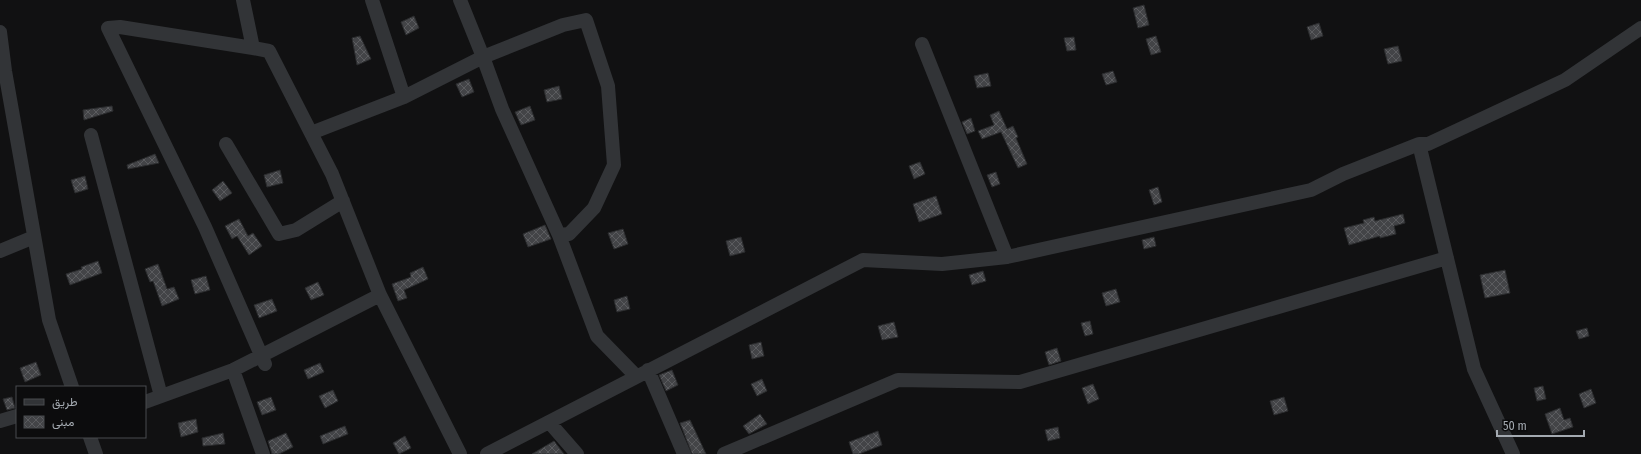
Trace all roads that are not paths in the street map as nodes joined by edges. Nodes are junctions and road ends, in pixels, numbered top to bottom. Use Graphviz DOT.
graph roads {
  1 [pos="243,0"];
  2 [pos="372,0"];
  3 [pos="460,0"];
  4 [pos="1641,28"];
  5 [pos="0,32"];
  6 [pos="922,44"];
  7 [pos="253,48"];
  8 [pos="483,57"];
  9 [pos="404,97"];
  10 [pos="311,133"];
  11 [pos="91,135"];
  12 [pos="226,144"];
  13 [pos="1420,144"];
  14 [pos="343,201"];
  15 [pos="559,235"];
  16 [pos="34,237"];
  17 [pos="0,251"];
  18 [pos="1007,257"];
  19 [pos="1447,258"];
  20 [pos="380,295"];
  21 [pos="263,360"];
  22 [pos="233,370"];
  23 [pos="648,370"];
  24 [pos="636,376"];
  25 [pos="72,386"];
  26 [pos="161,396"];
  27 [pos="146,402"];
  28 [pos="16,416"];
  29 [pos="0,421"];
  30 [pos="549,422"];
  31 [pos="90,438"];
  32 [pos="96,454"];
  33 [pos="263,454"];
  34 [pos="460,454"];
  35 [pos="486,454"];
  36 [pos="577,454"];
  37 [pos="684,454"];
  38 [pos="724,454"];
  39 [pos="1513,454"];
  1 -- 7 [label="street"];
  2 -- 9 [label="street"];
  3 -- 8 [label="street"];
  4 -- 13 [label="street"];
  5 -- 16 [label="street"];
  6 -- 18 [label="street"];
  7 -- 10 [label="street"];
  7 -- 21 [label="street"];
  8 -- 9 [label="street"];
  8 -- 15 [label="street"];
  8 -- 15 [label="street"];
  9 -- 10 [label="street"];
  10 -- 14 [label="street"];
  11 -- 26 [label="street"];
  12 -- 14 [label="street"];
  13 -- 18 [label="street"];
  13 -- 19 [label="street"];
  14 -- 20 [label="street"];
  15 -- 24 [label="street"];
  16 -- 17 [label="street"];
  16 -- 25 [label="street"];
  18 -- 23 [label="street"];
  19 -- 38 [label="street"];
  19 -- 39 [label="street"];
  20 -- 21 [label="street"];
  20 -- 34 [label="street"];
  21 -- 22 [label="street"];
  22 -- 26 [label="street"];
  22 -- 33 [label="street"];
  23 -- 24 [label="street"];
  23 -- 37 [label="street"];
  24 -- 30 [label="street"];
  26 -- 27 [label="street"];
  28 -- 29 [label="street"];
  30 -- 35 [label="street"];
  30 -- 36 [label="street"];
  31 -- 32 [label="street"];
}
